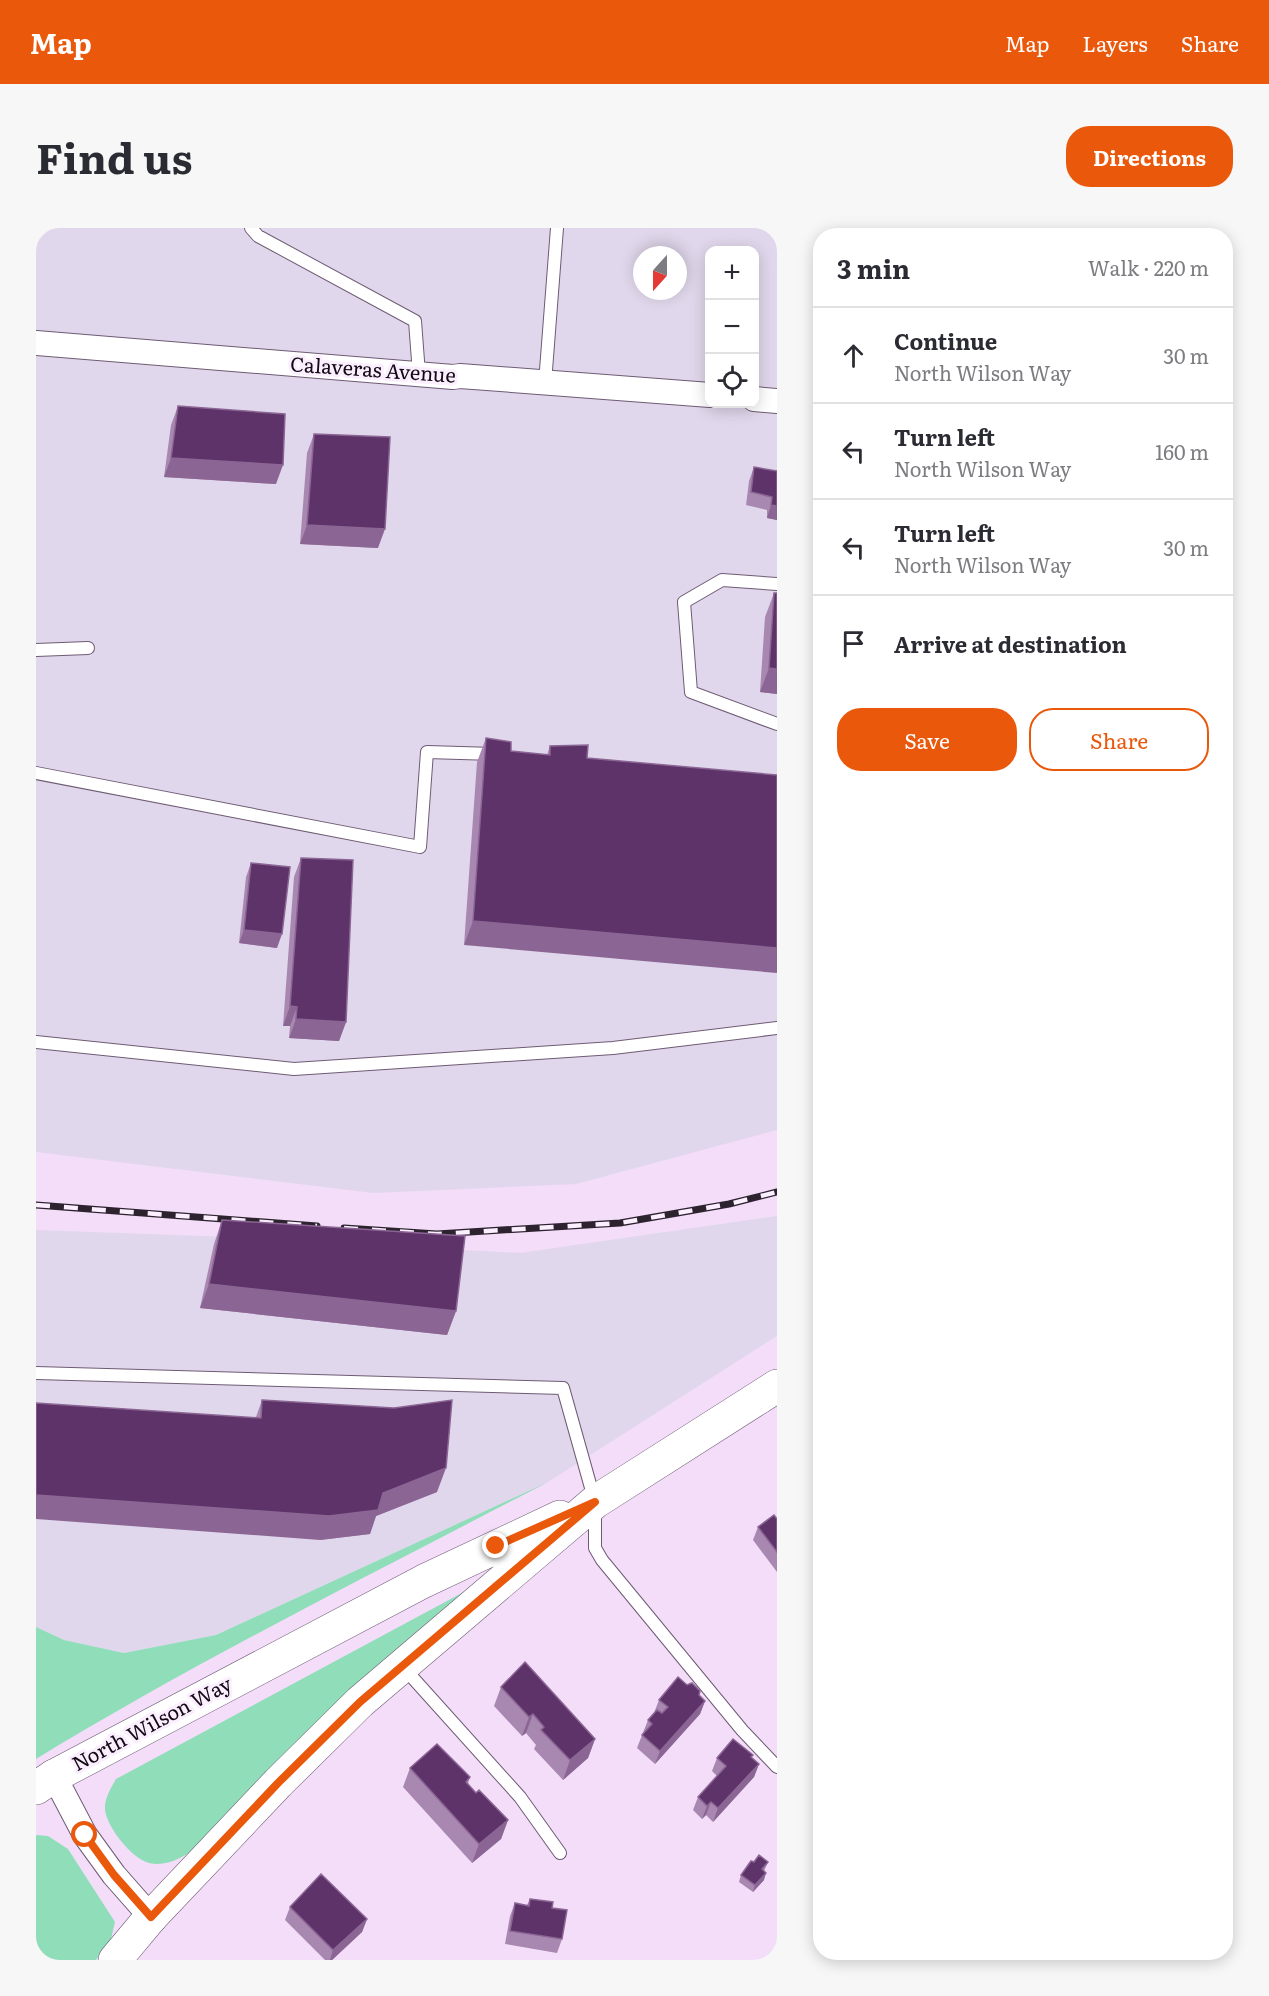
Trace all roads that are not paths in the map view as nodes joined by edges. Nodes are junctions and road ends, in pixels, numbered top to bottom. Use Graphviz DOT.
graph roads {
  1 [pos="251,228"];
  2 [pos="557,228"];
  3 [pos="36,343"];
  4 [pos="419,374"];
  5 [pos="545,383"];
  6 [pos="705,395"];
  7 [pos="759,399"];
  8 [pos="777,401"];
  9 [pos="777,584"];
  10 [pos="88,648"];
  11 [pos="36,650"];
  12 [pos="777,724"];
  13 [pos="506,754"];
  14 [pos="36,773"];
  15 [pos="777,1028"];
  16 [pos="36,1042"];
  17 [pos="36,1373"];
  18 [pos="777,1386"];
  19 [pos="595,1502"];
  20 [pos="402,1666"];
  21 [pos="777,1767"];
  22 [pos="45,1782"];
  23 [pos="560,1853"];
  24 [pos="151,1917"];
  25 [pos="115,1960"];
  1 -- 4 [label="lane"];
  2 -- 5 [label="lane"];
  3 -- 4 [label="street, Calaveras Avenue"];
  4 -- 5 [label="street, Calaveras Avenue"];
  5 -- 6 [label="street, Calaveras Avenue"];
  7 -- 8 [label="street"];
  9 -- 12 [label="lane"];
  10 -- 11 [label="lane"];
  13 -- 14 [label="lane"];
  15 -- 16 [label="lane"];
  17 -- 19 [label="lane"];
  18 -- 19 [label="main road, North Wilson Way"];
  19 -- 20 [label="main road, North Wilson Way"];
  19 -- 21 [label="lane"];
  19 -- 22 [label="main road, North Wilson Way"];
  20 -- 23 [label="lane"];
  20 -- 24 [label="main road, North Wilson Way"];
  22 -- 24 [label="street, North Wilson Way"];
  24 -- 25 [label="main road"];
}
